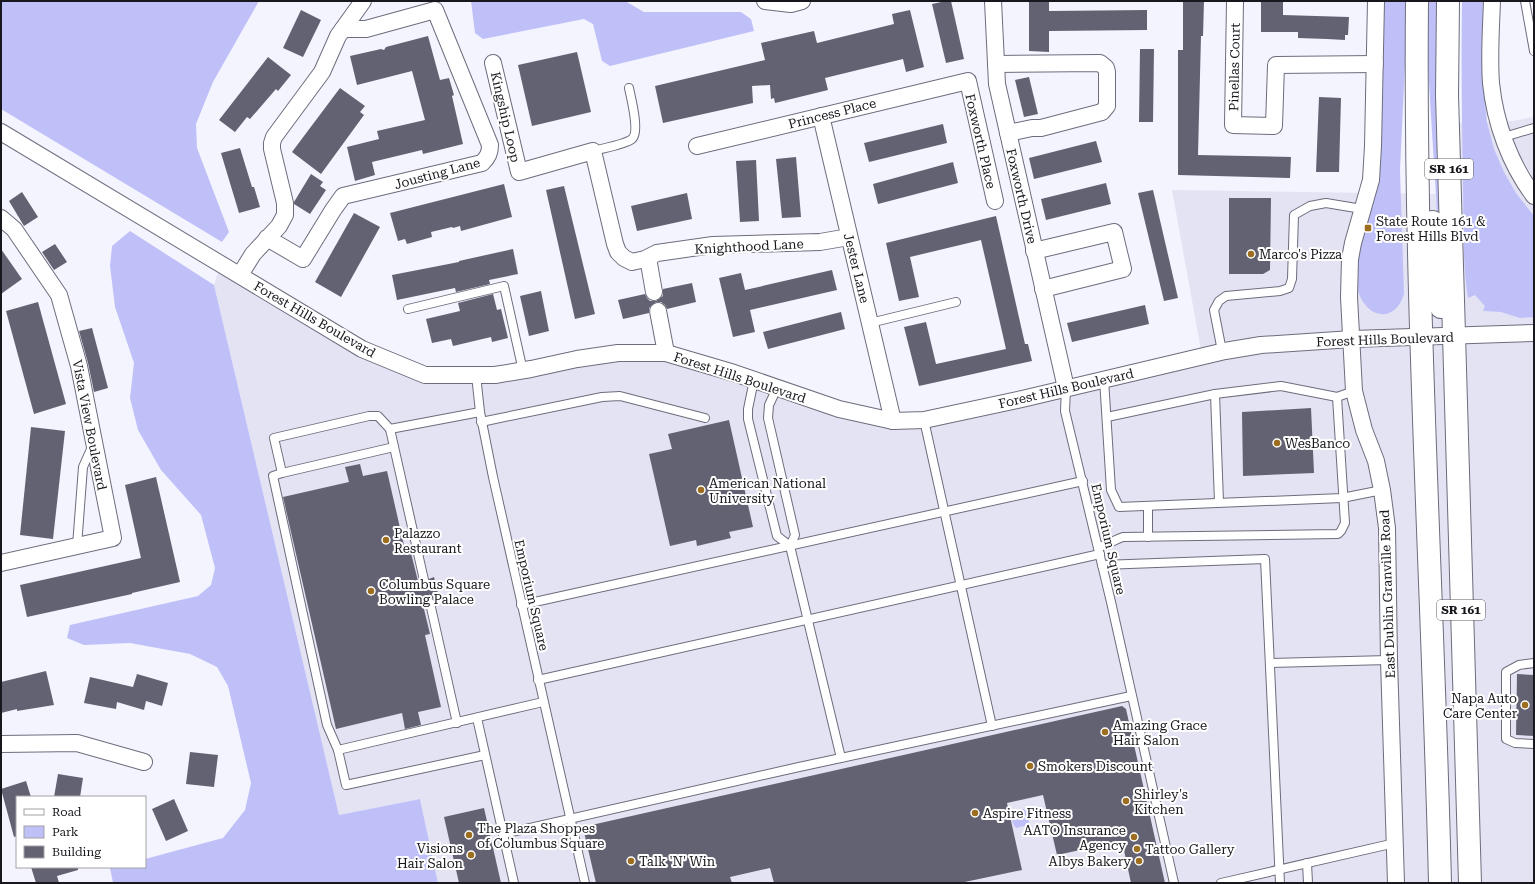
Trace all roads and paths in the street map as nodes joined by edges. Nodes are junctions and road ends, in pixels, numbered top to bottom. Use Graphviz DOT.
graph roads {
  1 [pos="363,1"];
  2 [pos="765,1"];
  3 [pos="802,1"];
  4 [pos="993,1"];
  5 [pos="1235,1"];
  6 [pos="1376,1"];
  7 [pos="1417,1"];
  8 [pos="1448,1"];
  9 [pos="1492,1"];
  10 [pos="1525,1"];
  11 [pos="432,5"];
  12 [pos="343,29"];
  13 [pos="1534,50"];
  14 [pos="493,63"];
  15 [pos="996,64"];
  16 [pos="1375,64"];
  17 [pos="968,80"];
  18 [pos="629,88"];
  19 [pos="1416,90"];
  20 [pos="821,116"];
  21 [pos="1534,128"];
  22 [pos="1,132"];
  23 [pos="1008,133"];
  24 [pos="1504,137"];
  25 [pos="697,146"];
  26 [pos="593,151"];
  27 [pos="1534,196"];
  28 [pos="995,202"];
  29 [pos="1362,209"];
  30 [pos="1,218"];
  31 [pos="849,237"];
  32 [pos="267,238"];
  33 [pos="1034,251"];
  34 [pos="648,258"];
  35 [pos="240,275"];
  36 [pos="1043,289"];
  37 [pos="654,292"];
  38 [pos="956,302"];
  39 [pos="408,309"];
  40 [pos="658,311"];
  41 [pos="870,323"];
  42 [pos="1534,333"];
  43 [pos="1453,336"];
  44 [pos="1422,337"];
  45 [pos="1352,339"];
  46 [pos="1222,351"];
  47 [pos="666,353"];
  48 [pos="523,371"];
  49 [pos="476,375"];
  50 [pos="1104,379"];
  51 [pos="754,380"];
  52 [pos="777,388"];
  53 [pos="1066,388"];
  54 [pos="1354,392"];
  55 [pos="1216,394"];
  56 [pos="1337,398"];
  57 [pos="480,412"];
  58 [pos="1107,417"];
  59 [pos="705,418"];
  60 [pos="924,420"];
  61 [pos="893,421"];
  62 [pos="482,422"];
  63 [pos="390,429"];
  64 [pos="94,444"];
  65 [pos="394,447"];
  66 [pos="282,473"];
  67 [pos="1083,481"];
  68 [pos="1382,490"];
  69 [pos="1342,498"];
  70 [pos="1219,502"];
  71 [pos="1148,506"];
  72 [pos="944,512"];
  73 [pos="1148,536"];
  74 [pos="77,546"];
  75 [pos="790,546"];
  76 [pos="1099,551"];
  77 [pos="1,563"];
  78 [pos="1102,565"];
  79 [pos="424,580"];
  80 [pos="961,585"];
  81 [pos="430,603"];
  82 [pos="521,605"];
  83 [pos="1461,605"];
  84 [pos="808,620"];
  85 [pos="1389,660"];
  86 [pos="1270,663"];
  87 [pos="1534,663"];
  88 [pos="538,680"];
  89 [pos="1131,696"];
  90 [pos="543,702"];
  91 [pos="477,718"];
  92 [pos="457,723"];
  93 [pos="992,726"];
  94 [pos="1,744"];
  95 [pos="1534,744"];
  96 [pos="338,750"];
  97 [pos="485,756"];
  98 [pos="841,758"];
  99 [pos="144,762"];
  100 [pos="570,819"];
  101 [pos="503,834"];
  102 [pos="1395,843"];
  103 [pos="1307,863"];
  104 [pos="1280,870"];
  105 [pos="514,883"];
  106 [pos="584,883"];
  107 [pos="1174,883"];
  108 [pos="1221,883"];
  109 [pos="1280,883"];
  110 [pos="1308,883"];
  111 [pos="1396,883"];
  112 [pos="1440,883"];
  113 [pos="1470,883"];
  1 -- 12 [label="street"];
  2 -- 3 [label="street"];
  4 -- 15 [label="street, Foxworth Drive"];
  5 -- 16 [label="street, Pinellas Court"];
  6 -- 16 [label="street, East Dublin Granville Road"];
  7 -- 19 [label="main road, SR 161"];
  8 -- 43 [label="main road, SR 161"];
  9 -- 24 [label="street"];
  10 -- 13 [label="lane"];
  11 -- 12 [label="street"];
  11 -- 32 [label="street, Jousting Lane"];
  12 -- 32 [label="street"];
  14 -- 26 [label="street, Kingship Loop"];
  15 -- 23 [label="street, Foxworth Drive"];
  15 -- 23 [label="street"];
  16 -- 29 [label="street, East Dublin Granville Road"];
  17 -- 20 [label="street, Princess Place"];
  17 -- 28 [label="street, Foxworth Place"];
  18 -- 26 [label="lane"];
  19 -- 43 [label="main road"];
  19 -- 44 [label="main road, SR 161"];
  20 -- 25 [label="street, Princess Place"];
  20 -- 31 [label="street, Jester Lane"];
  21 -- 24 [label="lane"];
  22 -- 35 [label="street, Forest Hills Boulevard"];
  23 -- 33 [label="street, Foxworth Drive"];
  24 -- 27 [label="street"];
  26 -- 34 [label="street, Knighthood Lane"];
  29 -- 45 [label="street, East Dublin Granville Road"];
  29 -- 46 [label="lane"];
  30 -- 64 [label="street, Vista View Boulevard"];
  31 -- 34 [label="street, Knighthood Lane"];
  31 -- 41 [label="street, Jester Lane"];
  32 -- 35 [label="street"];
  33 -- 36 [label="street, Foxworth Drive"];
  33 -- 36 [label="street"];
  34 -- 37 [label="street"];
  35 -- 49 [label="street, Forest Hills Boulevard"];
  36 -- 53 [label="street, Foxworth Drive"];
  38 -- 41 [label="lane"];
  39 -- 48 [label="lane"];
  40 -- 47 [label="street"];
  41 -- 61 [label="street, Jester Lane"];
  42 -- 43 [label="street, Forest Hills Boulevard"];
  43 -- 44 [label="street, Forest Hills Boulevard"];
  43 -- 83 [label="main road, SR 161"];
  44 -- 45 [label="street, Forest Hills Boulevard"];
  44 -- 83 [label="main road"];
  44 -- 112 [label="main road, SR 161"];
  45 -- 46 [label="street, Forest Hills Boulevard"];
  45 -- 54 [label="street, East Dublin Granville Road"];
  46 -- 50 [label="street, Forest Hills Boulevard"];
  47 -- 48 [label="street, Forest Hills Boulevard"];
  47 -- 51 [label="street, Forest Hills Boulevard"];
  48 -- 49 [label="street, Forest Hills Boulevard"];
  49 -- 57 [label="lane, Emporium Square"];
  50 -- 53 [label="street, Forest Hills Boulevard"];
  50 -- 58 [label="lane"];
  51 -- 52 [label="street, Forest Hills Boulevard"];
  51 -- 75 [label="lane"];
  52 -- 61 [label="street, Forest Hills Boulevard"];
  52 -- 75 [label="lane"];
  53 -- 60 [label="street, Forest Hills Boulevard"];
  53 -- 67 [label="lane, Emporium Square"];
  54 -- 56 [label="lane"];
  54 -- 68 [label="street, East Dublin Granville Road"];
  55 -- 56 [label="lane"];
  55 -- 58 [label="lane"];
  55 -- 70 [label="lane"];
  56 -- 69 [label="lane"];
  57 -- 62 [label="lane, Emporium Square"];
  57 -- 63 [label="lane"];
  58 -- 71 [label="lane"];
  59 -- 62 [label="lane"];
  60 -- 61 [label="street, Forest Hills Boulevard"];
  60 -- 72 [label="lane"];
  62 -- 82 [label="lane, Emporium Square"];
  63 -- 65 [label="lane"];
  63 -- 66 [label="lane"];
  64 -- 74 [label="lane"];
  64 -- 74 [label="street, Vista View Boulevard"];
  65 -- 66 [label="lane"];
  65 -- 79 [label="lane"];
  66 -- 96 [label="lane"];
  67 -- 72 [label="lane"];
  67 -- 76 [label="lane, Emporium Square"];
  68 -- 69 [label="lane"];
  68 -- 85 [label="street, East Dublin Granville Road"];
  69 -- 70 [label="lane"];
  69 -- 73 [label="lane"];
  70 -- 71 [label="lane"];
  71 -- 73 [label="lane"];
  72 -- 75 [label="lane"];
  72 -- 80 [label="lane"];
  73 -- 76 [label="lane"];
  74 -- 77 [label="street, Vista View Boulevard"];
  75 -- 82 [label="lane"];
  75 -- 84 [label="lane"];
  76 -- 78 [label="lane, Emporium Square"];
  76 -- 80 [label="lane"];
  78 -- 86 [label="lane"];
  78 -- 89 [label="lane, Emporium Square"];
  80 -- 84 [label="lane"];
  80 -- 93 [label="lane"];
  81 -- 92 [label="lane"];
  82 -- 88 [label="lane, Emporium Square"];
  83 -- 113 [label="main road, SR 161"];
  84 -- 88 [label="lane"];
  84 -- 98 [label="lane"];
  85 -- 86 [label="lane"];
  85 -- 102 [label="street, East Dublin Granville Road"];
  86 -- 104 [label="lane"];
  87 -- 95 [label="lane"];
  88 -- 90 [label="lane, Emporium Square"];
  89 -- 93 [label="lane"];
  89 -- 107 [label="lane, Emporium Square"];
  90 -- 91 [label="lane"];
  90 -- 100 [label="lane, Emporium Square"];
  91 -- 92 [label="lane"];
  91 -- 97 [label="lane"];
  92 -- 96 [label="lane"];
  93 -- 98 [label="lane"];
  94 -- 99 [label="street"];
  96 -- 97 [label="lane"];
  97 -- 101 [label="lane"];
  98 -- 100 [label="lane"];
  100 -- 101 [label="lane"];
  100 -- 106 [label="lane, Emporium Square"];
  101 -- 105 [label="lane"];
  102 -- 103 [label="lane"];
  102 -- 111 [label="street, East Dublin Granville Road"];
  103 -- 104 [label="lane"];
  103 -- 110 [label="lane"];
  104 -- 108 [label="lane"];
  104 -- 109 [label="lane"];
}
